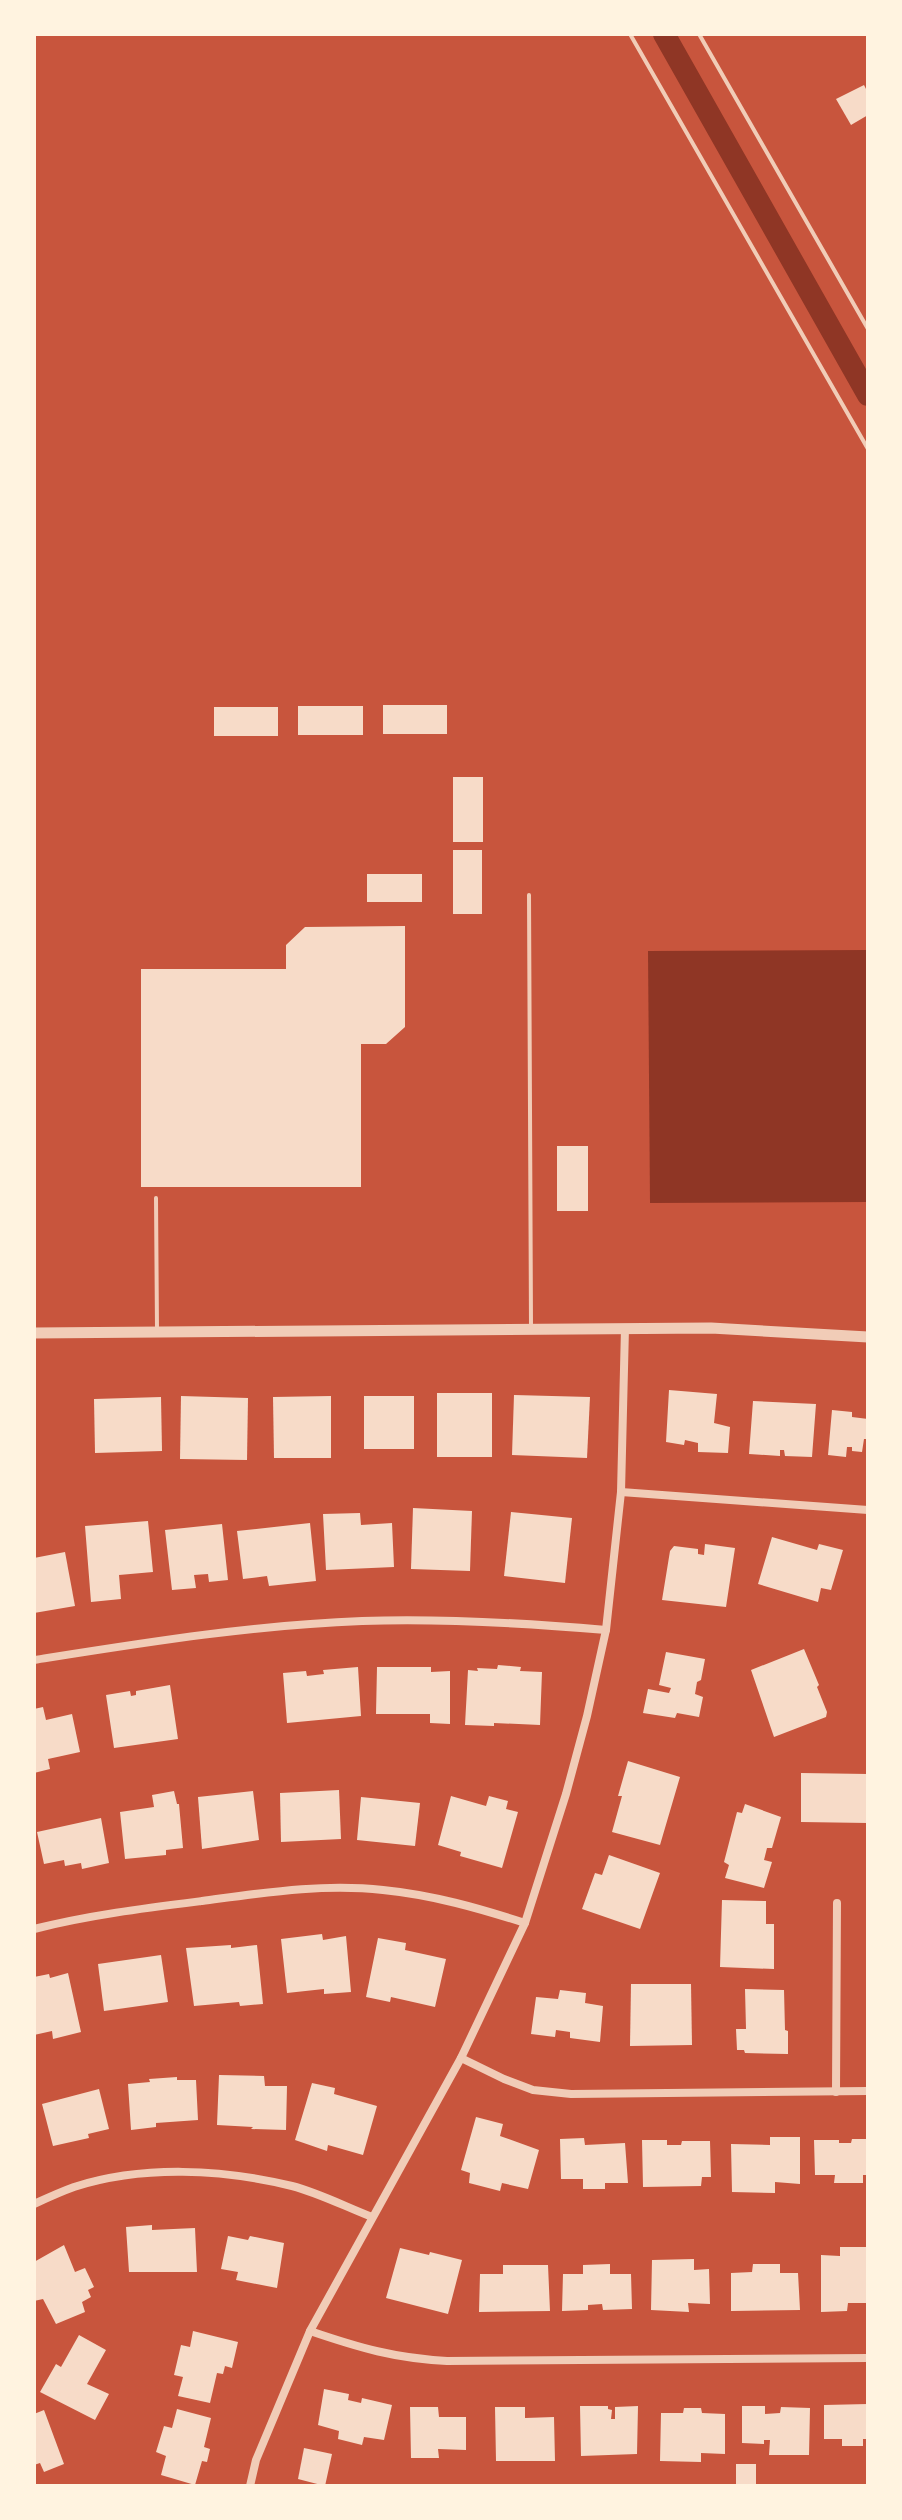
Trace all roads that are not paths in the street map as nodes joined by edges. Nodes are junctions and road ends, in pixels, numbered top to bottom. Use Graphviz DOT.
graph roads {
  1 [pos="630,34"];
  2 [pos="699,34"];
  3 [pos="868,329"];
  4 [pos="868,449"];
  5 [pos="529,895"];
  6 [pos="156,1198"];
  7 [pos="625,1328"];
  8 [pos="531,1329"];
  9 [pos="157,1332"];
  10 [pos="34,1333"];
  11 [pos="868,1337"];
  12 [pos="621,1492"];
  13 [pos="868,1510"];
  14 [pos="606,1630"];
  15 [pos="34,1660"];
  16 [pos="837,1903"];
  17 [pos="525,1923"];
  18 [pos="34,1929"];
  19 [pos="461,2058"];
  20 [pos="868,2091"];
  21 [pos="836,2092"];
  22 [pos="34,2204"];
  23 [pos="372,2217"];
  24 [pos="310,2331"];
  25 [pos="868,2358"];
  26 [pos="250,2486"];
  1 -- 4 [label="lane"];
  2 -- 3 [label="lane"];
  5 -- 8 [label="lane"];
  6 -- 9 [label="lane"];
  7 -- 8 [label="street"];
  7 -- 11 [label="street"];
  7 -- 12 [label="street"];
  8 -- 9 [label="street"];
  9 -- 10 [label="street"];
  12 -- 13 [label="street"];
  12 -- 14 [label="street"];
  14 -- 15 [label="street"];
  14 -- 17 [label="street"];
  16 -- 21 [label="street"];
  17 -- 18 [label="street"];
  17 -- 19 [label="street"];
  19 -- 21 [label="street"];
  19 -- 23 [label="street"];
  20 -- 21 [label="street"];
  22 -- 23 [label="street"];
  23 -- 24 [label="street"];
  24 -- 25 [label="street"];
  24 -- 26 [label="street"];
}
